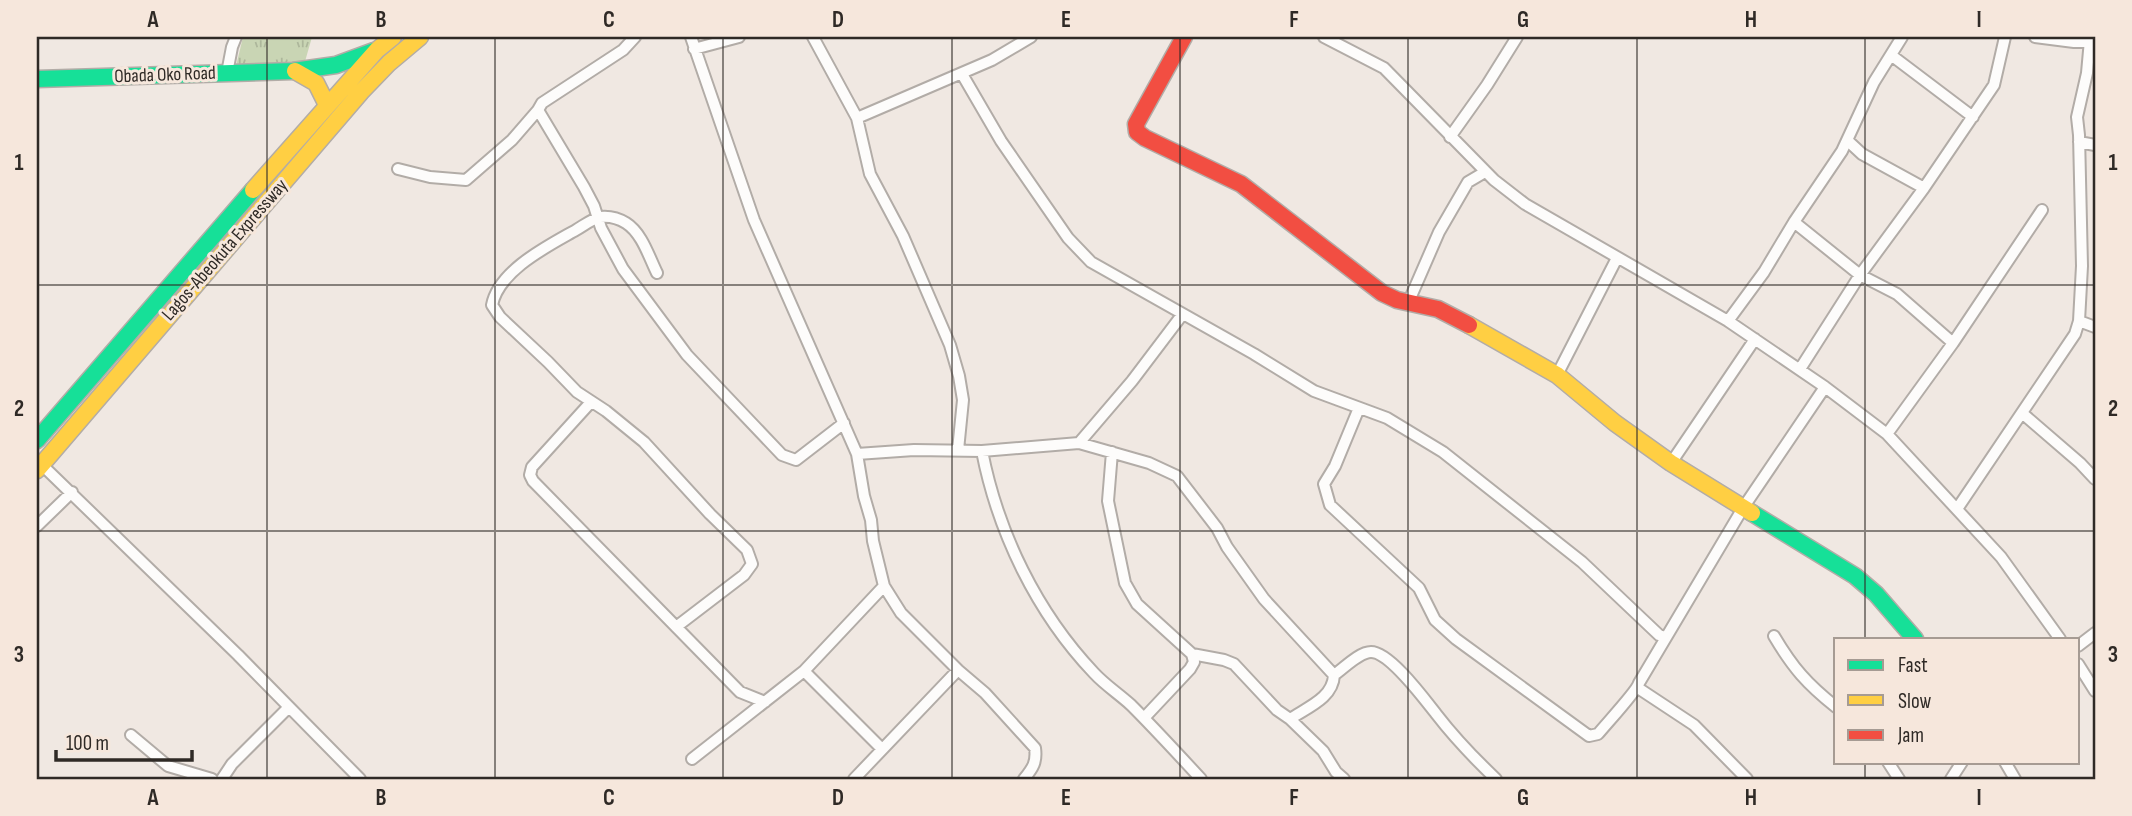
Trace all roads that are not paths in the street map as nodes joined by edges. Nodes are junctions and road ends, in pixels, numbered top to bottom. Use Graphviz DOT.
graph roads {
  1 [pos="236,37"];
  2 [pos="393,37"];
  3 [pos="420,37"];
  4 [pos="635,37"];
  5 [pos="691,37"];
  6 [pos="738,37"];
  7 [pos="813,37"];
  8 [pos="1031,37"];
  9 [pos="1184,37"];
  10 [pos="1325,37"];
  11 [pos="1517,37"];
  12 [pos="1902,37"];
  13 [pos="2005,37"];
  14 [pos="2035,37"];
  15 [pos="2093,40"];
  16 [pos="694,48"];
  17 [pos="377,50"];
  18 [pos="1891,55"];
  19 [pos="293,71"];
  20 [pos="227,73"];
  21 [pos="962,74"];
  22 [pos="37,79"];
  23 [pos="327,104"];
  24 [pos="538,110"];
  25 [pos="1973,117"];
  26 [pos="857,118"];
  27 [pos="1450,137"];
  28 [pos="1848,141"];
  29 [pos="2079,142"];
  30 [pos="2095,145"];
  31 [pos="398,169"];
  32 [pos="1485,172"];
  33 [pos="1924,188"];
  34 [pos="2042,211"];
  35 [pos="598,218"];
  36 [pos="1794,222"];
  37 [pos="1617,258"];
  38 [pos="657,273"];
  39 [pos="1860,275"];
  40 [pos="1409,301"];
  41 [pos="1182,315"];
  42 [pos="1728,321"];
  43 [pos="2080,321"];
  44 [pos="2095,327"];
  45 [pos="1755,339"];
  46 [pos="1952,343"];
  47 [pos="1800,369"];
  48 [pos="1557,375"];
  49 [pos="1825,387"];
  50 [pos="591,402"];
  51 [pos="1359,408"];
  52 [pos="2022,413"];
  53 [pos="844,423"];
  54 [pos="1887,434"];
  55 [pos="37,440"];
  56 [pos="1079,443"];
  57 [pos="958,450"];
  58 [pos="982,451"];
  59 [pos="1112,452"];
  60 [pos="857,454"];
  61 [pos="1671,463"];
  62 [pos="39,467"];
  63 [pos="2095,480"];
  64 [pos="72,492"];
  65 [pos="1743,508"];
  66 [pos="1957,509"];
  67 [pos="37,526"];
  68 [pos="884,586"];
  69 [pos="676,627"];
  70 [pos="2095,633"];
  71 [pos="1665,636"];
  72 [pos="1774,636"];
  73 [pos="1914,638"];
  74 [pos="2059,638"];
  75 [pos="2080,644"];
  76 [pos="1192,654"];
  77 [pos="2080,667"];
  78 [pos="958,670"];
  79 [pos="804,671"];
  80 [pos="1334,676"];
  81 [pos="1638,688"];
  82 [pos="2095,691"];
  83 [pos="765,702"];
  84 [pos="1834,705"];
  85 [pos="289,707"];
  86 [pos="1144,718"];
  87 [pos="1290,719"];
  88 [pos="131,735"];
  89 [pos="881,748"];
  90 [pos="692,759"];
  91 [pos="1889,764"];
  92 [pos="1961,764"];
  93 [pos="212,779"];
  94 [pos="222,779"];
  95 [pos="359,779"];
  96 [pos="854,779"];
  97 [pos="1024,779"];
  98 [pos="1201,779"];
  99 [pos="1344,779"];
  100 [pos="1496,779"];
  101 [pos="1747,779"];
  102 [pos="1899,779"];
  103 [pos="1951,779"];
  1 -- 20 [label="street"];
  2 -- 17 [label="main road, Lagos-Abeokuta Expressway"];
  3 -- 62 [label="main road, Lagos-Abeokuta Expressway"];
  4 -- 24 [label="street"];
  5 -- 16 [label="street"];
  6 -- 16 [label="street"];
  7 -- 26 [label="street"];
  8 -- 21 [label="street"];
  9 -- 40 [label="main road"];
  10 -- 27 [label="street"];
  11 -- 27 [label="street"];
  12 -- 18 [label="street"];
  13 -- 25 [label="street"];
  14 -- 15 [label="street"];
  15 -- 29 [label="street"];
  16 -- 53 [label="street"];
  17 -- 19 [label="main road, Obada Oko Road"];
  17 -- 23 [label="main road, Lagos-Abeokuta Expressway"];
  18 -- 25 [label="street"];
  18 -- 28 [label="street"];
  19 -- 20 [label="main road, Obada Oko Road"];
  19 -- 23 [label="main road"];
  20 -- 22 [label="main road, Obada Oko Road"];
  21 -- 26 [label="street"];
  21 -- 41 [label="street"];
  23 -- 55 [label="main road, Lagos-Abeokuta Expressway"];
  24 -- 31 [label="street"];
  24 -- 35 [label="street"];
  25 -- 33 [label="street"];
  26 -- 57 [label="street"];
  27 -- 32 [label="street"];
  28 -- 33 [label="street"];
  28 -- 36 [label="street"];
  29 -- 30 [label="street"];
  29 -- 43 [label="street"];
  32 -- 37 [label="street"];
  32 -- 40 [label="street"];
  33 -- 39 [label="street"];
  34 -- 46 [label="street"];
  35 -- 38 [label="street"];
  35 -- 50 [label="street"];
  35 -- 53 [label="street"];
  36 -- 39 [label="street"];
  36 -- 42 [label="street"];
  37 -- 42 [label="street"];
  37 -- 48 [label="street"];
  39 -- 46 [label="street"];
  39 -- 47 [label="street"];
  40 -- 48 [label="main road"];
  41 -- 51 [label="street"];
  41 -- 56 [label="street"];
  42 -- 45 [label="street"];
  43 -- 44 [label="street"];
  43 -- 52 [label="street"];
  45 -- 47 [label="street"];
  45 -- 61 [label="street"];
  46 -- 54 [label="street"];
  47 -- 49 [label="street"];
  48 -- 61 [label="main road"];
  49 -- 54 [label="street"];
  49 -- 65 [label="street"];
  50 -- 69 [label="street"];
  50 -- 69 [label="street"];
  51 -- 71 [label="street"];
  51 -- 81 [label="street"];
  52 -- 63 [label="street"];
  52 -- 66 [label="street"];
  53 -- 60 [label="street"];
  54 -- 66 [label="street"];
  56 -- 58 [label="street"];
  56 -- 59 [label="street"];
  57 -- 58 [label="street"];
  57 -- 60 [label="street"];
  58 -- 86 [label="street"];
  59 -- 76 [label="street"];
  59 -- 80 [label="street"];
  60 -- 68 [label="street"];
  61 -- 65 [label="main road"];
  62 -- 64 [label="street"];
  64 -- 67 [label="street"];
  64 -- 85 [label="street"];
  65 -- 71 [label="street"];
  65 -- 73 [label="main road"];
  66 -- 74 [label="street"];
  68 -- 78 [label="street"];
  68 -- 79 [label="street"];
  69 -- 83 [label="street"];
  70 -- 75 [label="street"];
  71 -- 81 [label="street"];
  72 -- 84 [label="street"];
  76 -- 86 [label="street"];
  76 -- 87 [label="street"];
  77 -- 82 [label="street"];
  78 -- 89 [label="street"];
  78 -- 97 [label="street"];
  79 -- 83 [label="street"];
  79 -- 89 [label="street"];
  80 -- 87 [label="street"];
  80 -- 100 [label="street"];
  81 -- 101 [label="street"];
  83 -- 90 [label="street"];
  85 -- 94 [label="street"];
  85 -- 95 [label="street"];
  86 -- 98 [label="street"];
  87 -- 99 [label="street"];
  88 -- 93 [label="street"];
  89 -- 96 [label="street"];
  91 -- 102 [label="street"];
  92 -- 103 [label="street"];
}
